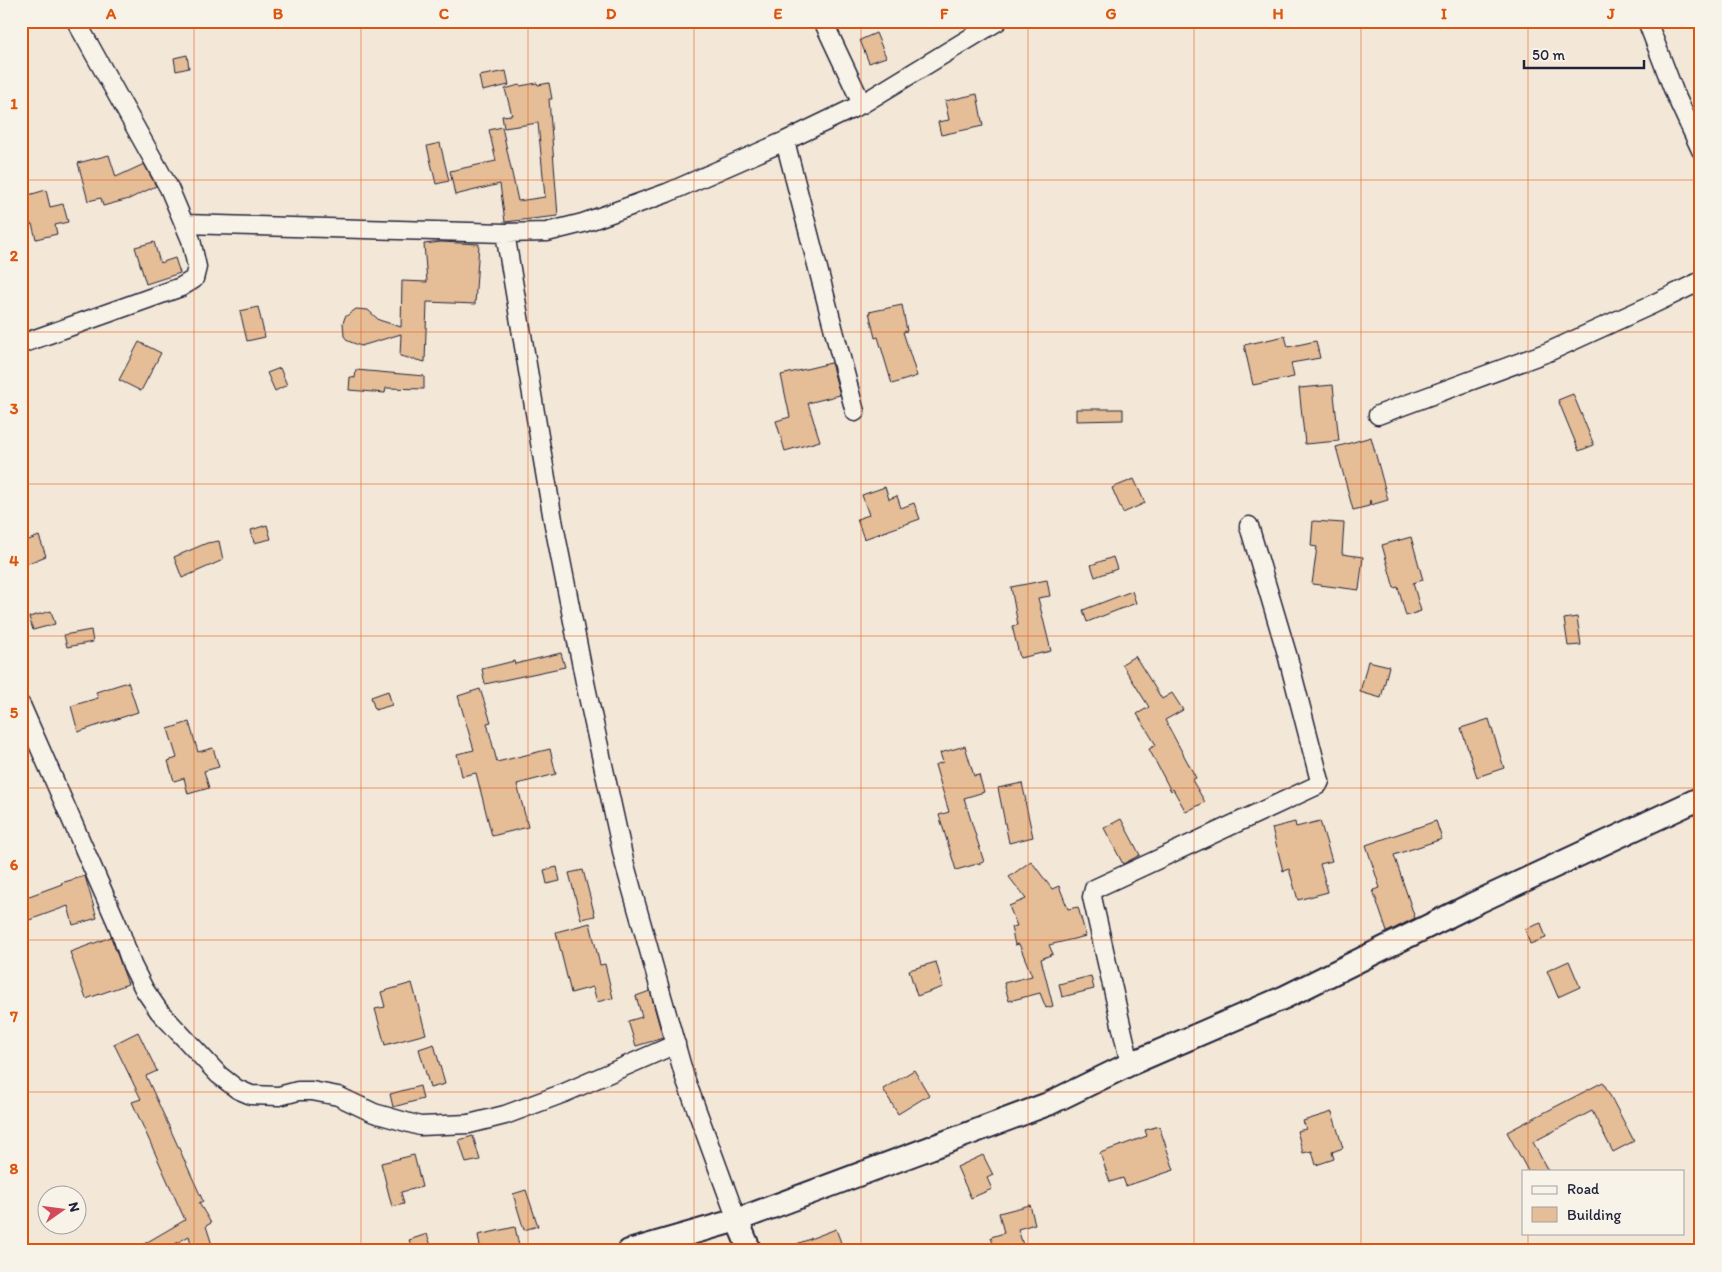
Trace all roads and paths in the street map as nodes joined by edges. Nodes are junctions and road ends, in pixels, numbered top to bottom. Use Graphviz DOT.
graph roads {
  1 [pos="76,21"];
  2 [pos="823,21"];
  3 [pos="998,21"];
  4 [pos="1646,21"];
  5 [pos="862,104"];
  6 [pos="785,141"];
  7 [pos="1701,150"];
  8 [pos="184,224"];
  9 [pos="505,233"];
  10 [pos="1701,281"];
  11 [pos="21,344"];
  12 [pos="855,412"];
  13 [pos="1378,415"];
  14 [pos="1249,526"];
  15 [pos="21,705"];
  16 [pos="1701,798"];
  17 [pos="676,1044"];
  18 [pos="1130,1064"];
  19 [pos="738,1220"];
  20 [pos="628,1251"];
  21 [pos="750,1251"];
  1 -- 8 [label="street"];
  2 -- 5 [label="street"];
  3 -- 5 [label="street"];
  4 -- 7 [label="street"];
  5 -- 6 [label="street"];
  6 -- 9 [label="street"];
  6 -- 12 [label="street"];
  8 -- 9 [label="street"];
  8 -- 11 [label="street"];
  9 -- 17 [label="street"];
  10 -- 13 [label="street"];
  14 -- 18 [label="street"];
  15 -- 17 [label="street"];
  16 -- 18 [label="street"];
  17 -- 19 [label="street"];
  18 -- 19 [label="street"];
  19 -- 20 [label="street"];
  19 -- 21 [label="street"];
}
